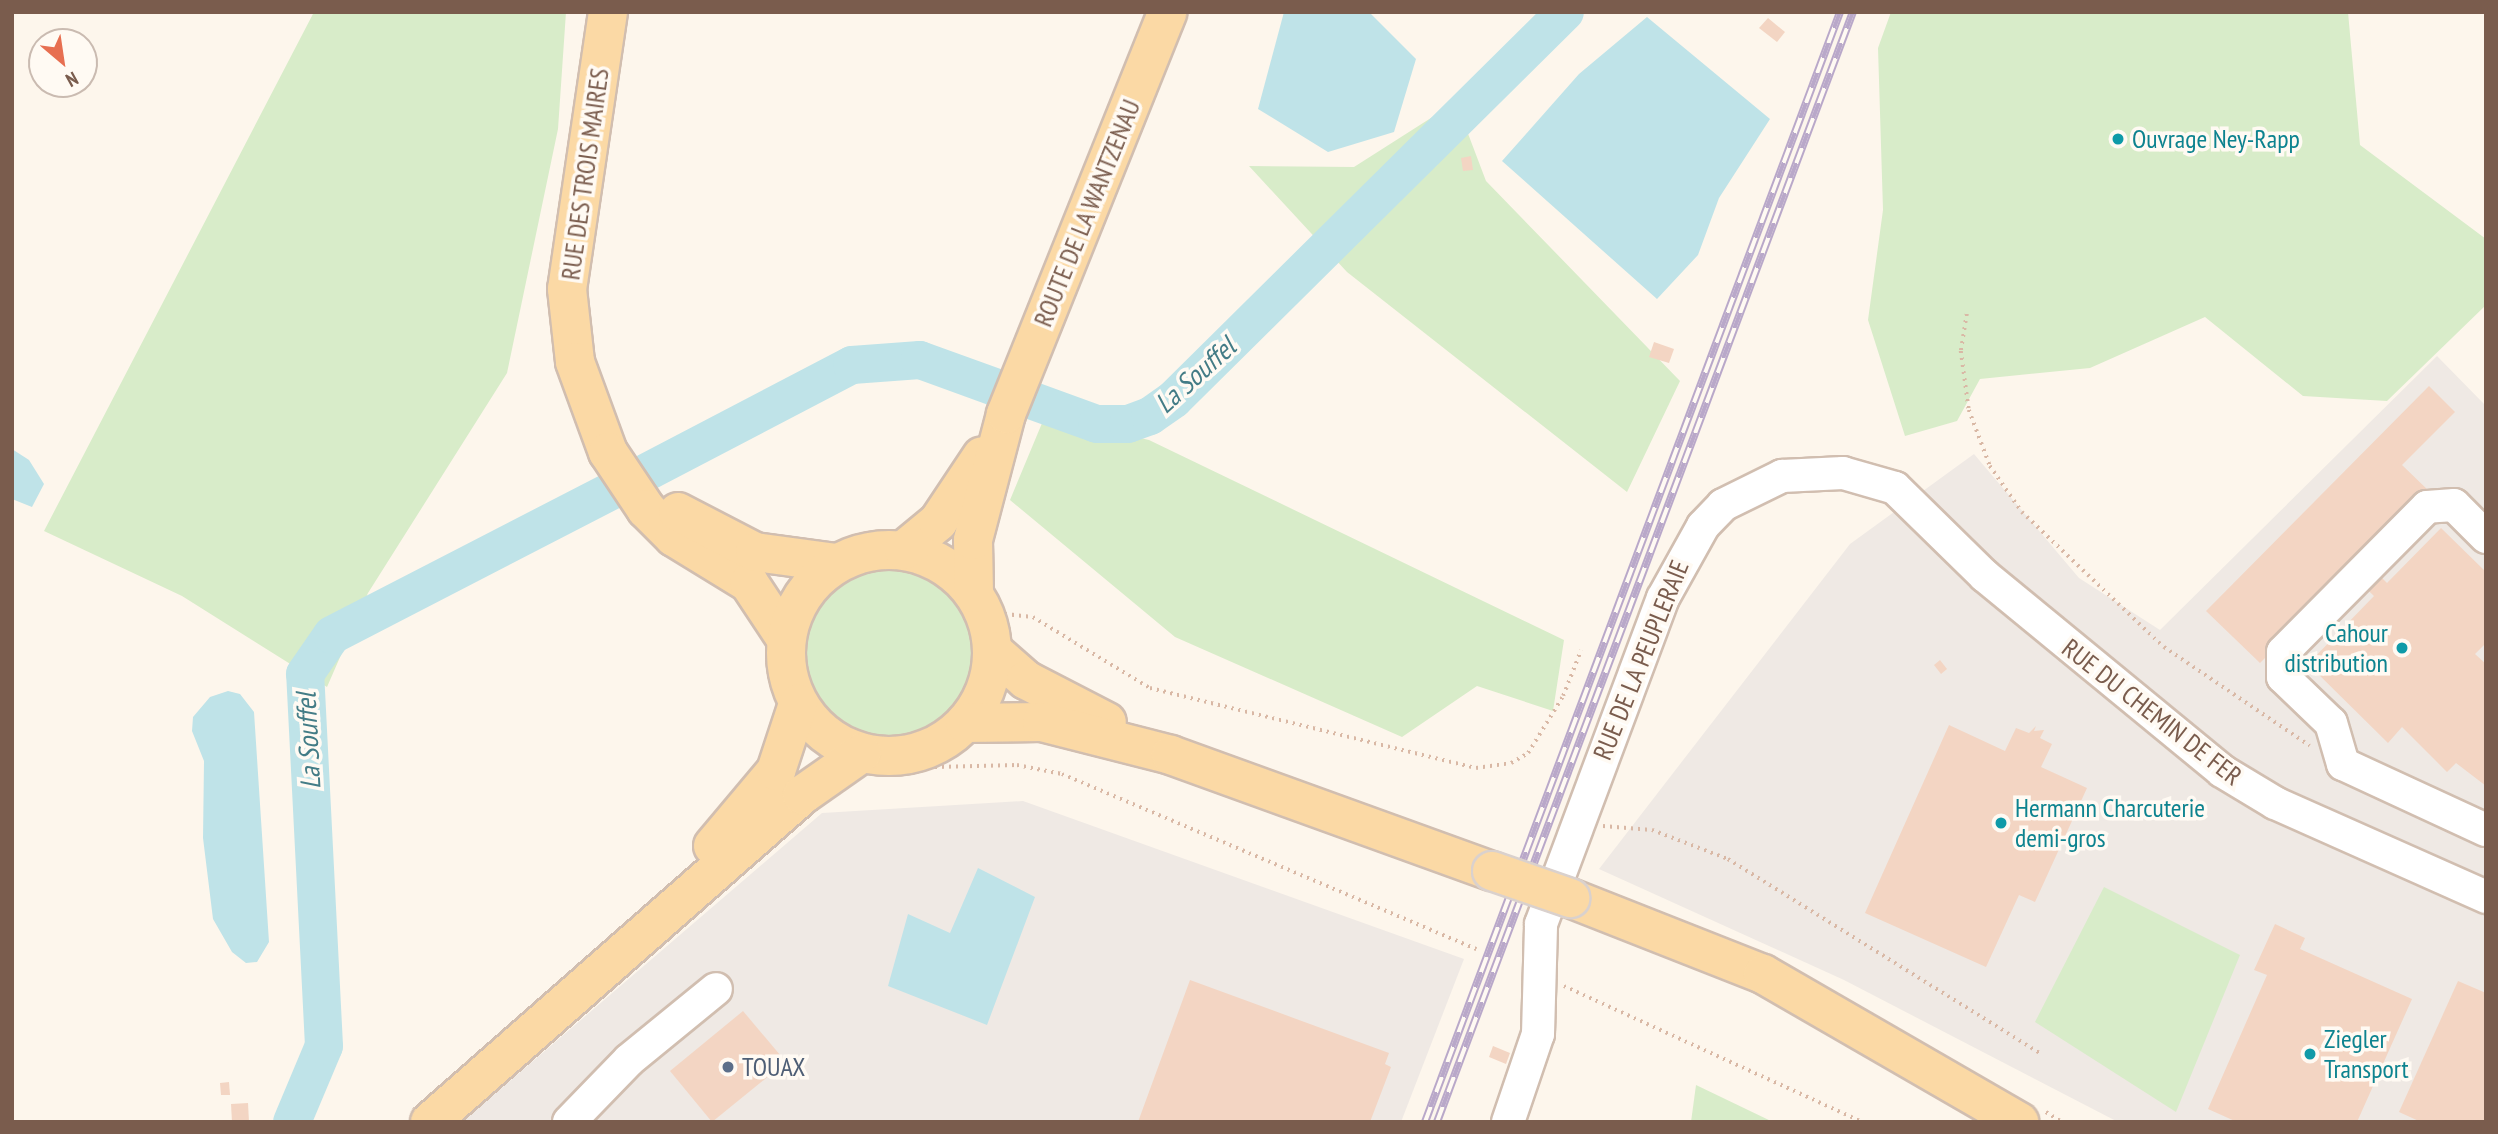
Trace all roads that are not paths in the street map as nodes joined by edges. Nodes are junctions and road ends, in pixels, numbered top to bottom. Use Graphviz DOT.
graph roads {
  1 [pos="608,12"];
  2 [pos="1168,12"];
  3 [pos="1011,400"];
  4 [pos="635,489"];
  5 [pos="2486,537"];
  6 [pos="904,550"];
  7 [pos="836,563"];
  8 [pos="1985,576"];
  9 [pos="974,593"];
  10 [pos="786,639"];
  11 [pos="993,651"];
  12 [pos="798,704"];
  13 [pos="965,723"];
  14 [pos="862,753"];
  15 [pos="1171,755"];
  16 [pos="2486,830"];
  17 [pos="2486,897"];
  18 [pos="716,989"];
  19 [pos="546,1018"];
  20 [pos="430,1122"];
  21 [pos="569,1122"];
  22 [pos="1508,1122"];
  23 [pos="2019,1122"];
  1 -- 4 [label="main road, RUE DES TROIS MAIRES"];
  2 -- 3 [label="main road, ROUTE DE LA WANTZENAU"];
  3 -- 6 [label="main road, ROUTE DE LA WANTZENAU"];
  3 -- 9 [label="main road, ROUTE DE LA WANTZENAU"];
  4 -- 7 [label="main road"];
  4 -- 10 [label="main road, RUE DES TROIS MAIRES"];
  5 -- 16 [label="street"];
  6 -- 7 [label="main road"];
  6 -- 9 [label="main road"];
  7 -- 10 [label="main road"];
  8 -- 17 [label="street, RUE DU CHEMIN DE FER"];
  8 -- 22 [label="street, RUE DE LA PEUPLERAIE"];
  9 -- 11 [label="main road"];
  10 -- 12 [label="main road"];
  11 -- 13 [label="main road"];
  11 -- 15 [label="main road"];
  12 -- 14 [label="main road"];
  12 -- 19 [label="main road"];
  13 -- 14 [label="main road"];
  13 -- 15 [label="main road"];
  14 -- 19 [label="main road"];
  15 -- 23 [label="main road, bridge"];
  18 -- 21 [label="street"];
  19 -- 20 [label="main road"];
}
